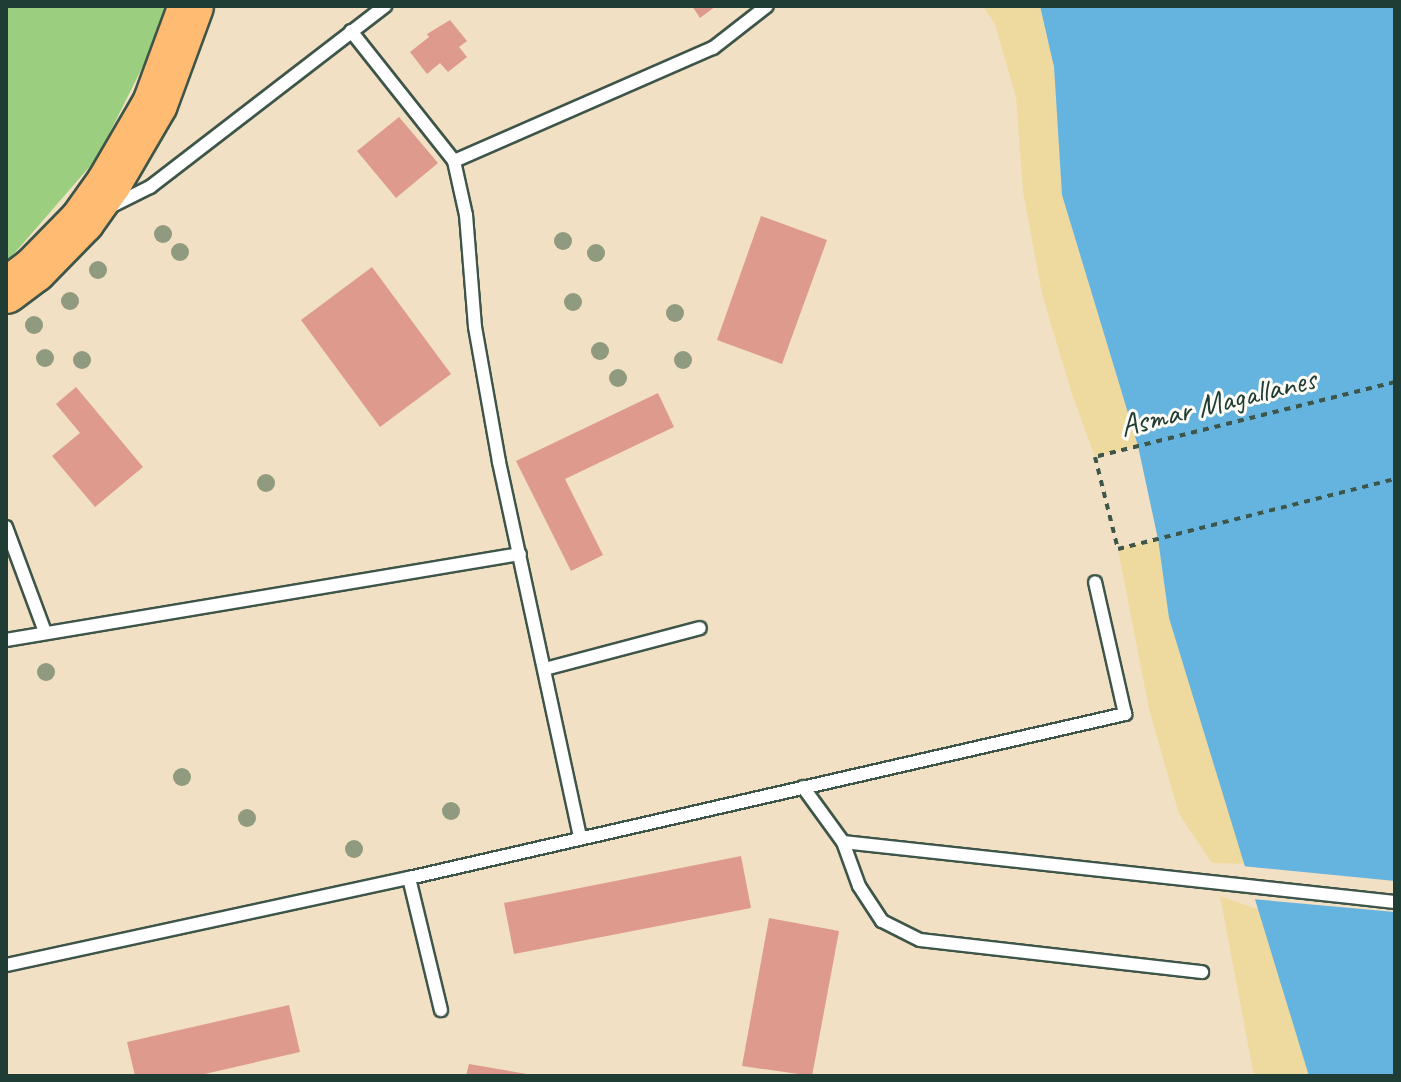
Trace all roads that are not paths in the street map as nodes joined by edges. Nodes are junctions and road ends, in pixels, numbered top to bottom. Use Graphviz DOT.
graph roads {
  1 [pos="191,6"];
  2 [pos="385,6"];
  3 [pos="767,6"];
  4 [pos="351,31"];
  5 [pos="454,161"];
  6 [pos="82,221"];
  7 [pos="6,291"];
  8 [pos="6,527"];
  9 [pos="520,554"];
  10 [pos="1095,582"];
  11 [pos="700,628"];
  12 [pos="45,632"];
  13 [pos="6,640"];
  14 [pos="545,669"];
  15 [pos="803,787"];
  16 [pos="580,838"];
  17 [pos="843,842"];
  18 [pos="409,878"];
  19 [pos="1395,902"];
  20 [pos="6,965"];
  21 [pos="1202,972"];
  22 [pos="441,1010"];
  1 -- 6 [label="highway"];
  2 -- 4 [label="lane"];
  3 -- 5 [label="lane"];
  4 -- 5 [label="lane"];
  4 -- 6 [label="lane"];
  5 -- 9 [label="lane"];
  6 -- 7 [label="highway"];
  8 -- 12 [label="lane"];
  9 -- 12 [label="lane"];
  9 -- 14 [label="lane"];
  10 -- 15 [label="lane"];
  11 -- 14 [label="lane"];
  12 -- 13 [label="lane"];
  14 -- 16 [label="lane"];
  15 -- 16 [label="lane"];
  15 -- 17 [label="lane"];
  16 -- 18 [label="lane"];
  17 -- 19 [label="lane"];
  17 -- 21 [label="lane"];
  18 -- 20 [label="lane"];
  18 -- 22 [label="lane"];
}
